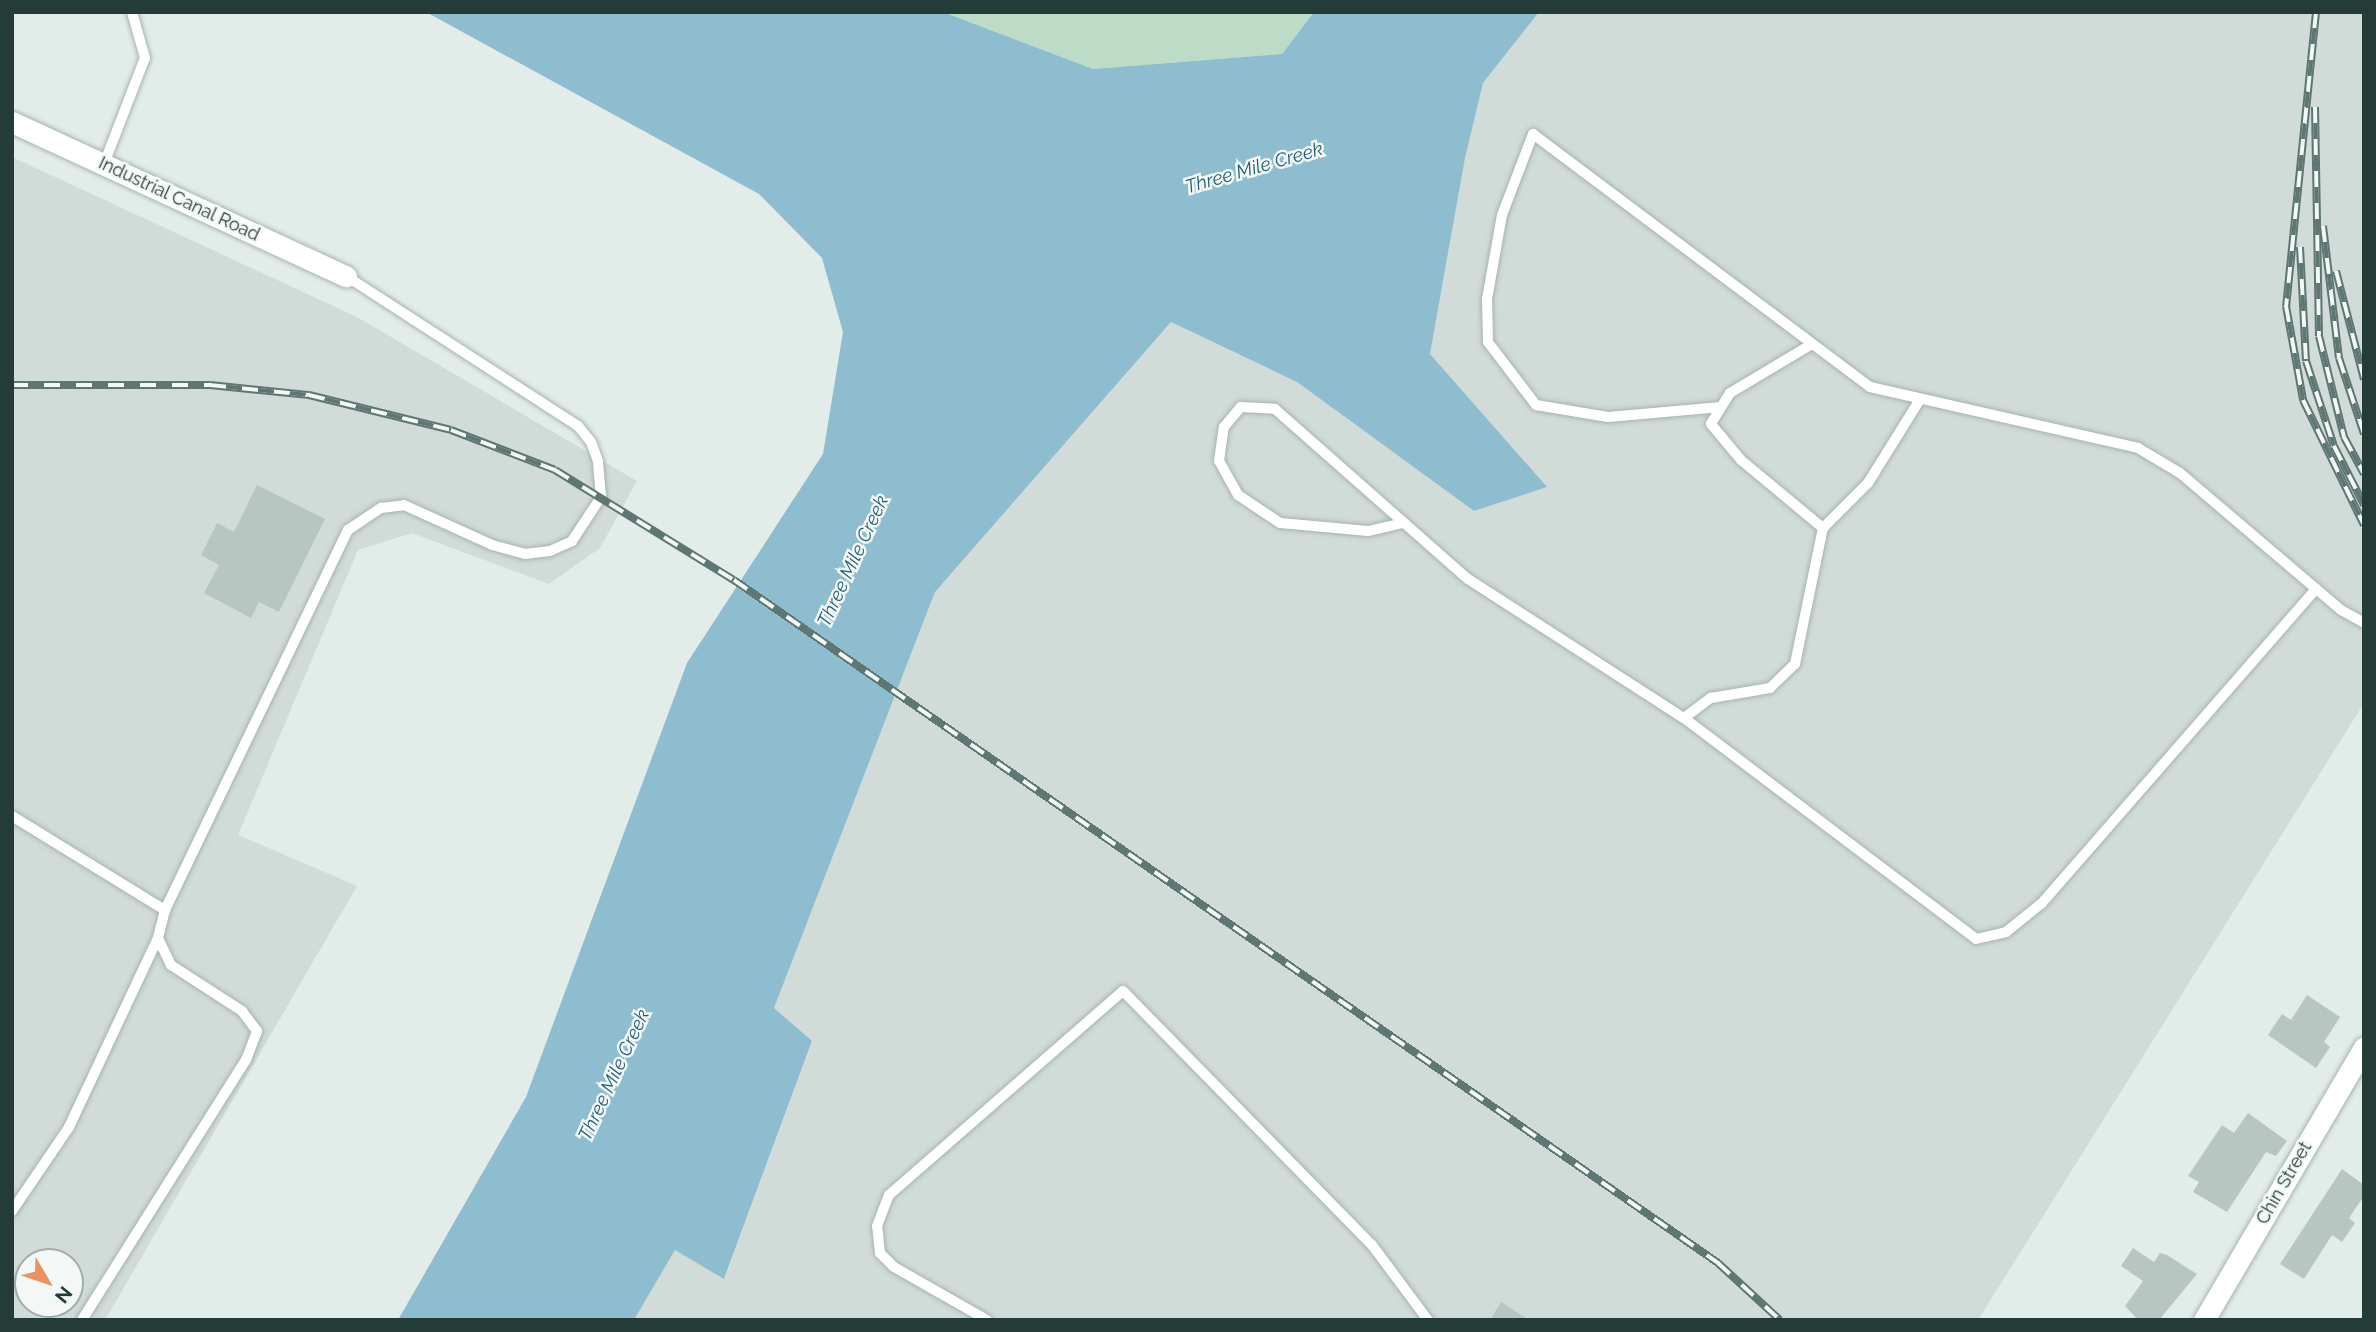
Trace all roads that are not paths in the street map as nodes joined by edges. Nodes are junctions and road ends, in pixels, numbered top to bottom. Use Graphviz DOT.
graph roads {
  1 [pos="132,12"];
  2 [pos="12,122"];
  3 [pos="104,164"];
  4 [pos="346,276"];
  5 [pos="1812,344"];
  6 [pos="1919,401"];
  7 [pos="1721,407"];
  8 [pos="1403,523"];
  9 [pos="1823,528"];
  10 [pos="2316,589"];
  11 [pos="2364,623"];
  12 [pos="1684,718"];
  13 [pos="12,817"];
  14 [pos="164,910"];
  15 [pos="158,938"];
  16 [pos="2364,1047"];
  17 [pos="2356,1078"];
  18 [pos="12,1211"];
  19 [pos="82,1320"];
  20 [pos="986,1320"];
  21 [pos="1428,1320"];
  22 [pos="2204,1320"];
  1 -- 3 [label="lane"];
  2 -- 3 [label="street, Industrial Canal Road"];
  3 -- 4 [label="street, Industrial Canal Road"];
  4 -- 14 [label="lane"];
  5 -- 6 [label="lane"];
  5 -- 7 [label="lane"];
  5 -- 7 [label="lane"];
  6 -- 9 [label="lane"];
  6 -- 10 [label="lane"];
  7 -- 9 [label="lane"];
  8 -- 8 [label="lane"];
  8 -- 12 [label="lane"];
  9 -- 12 [label="lane"];
  10 -- 11 [label="lane"];
  10 -- 12 [label="lane"];
  13 -- 14 [label="lane"];
  14 -- 15 [label="lane"];
  15 -- 18 [label="lane"];
  15 -- 19 [label="lane"];
  16 -- 17 [label="street, Chin Street"];
  17 -- 22 [label="street, Chin Street"];
  20 -- 21 [label="lane"];
}
